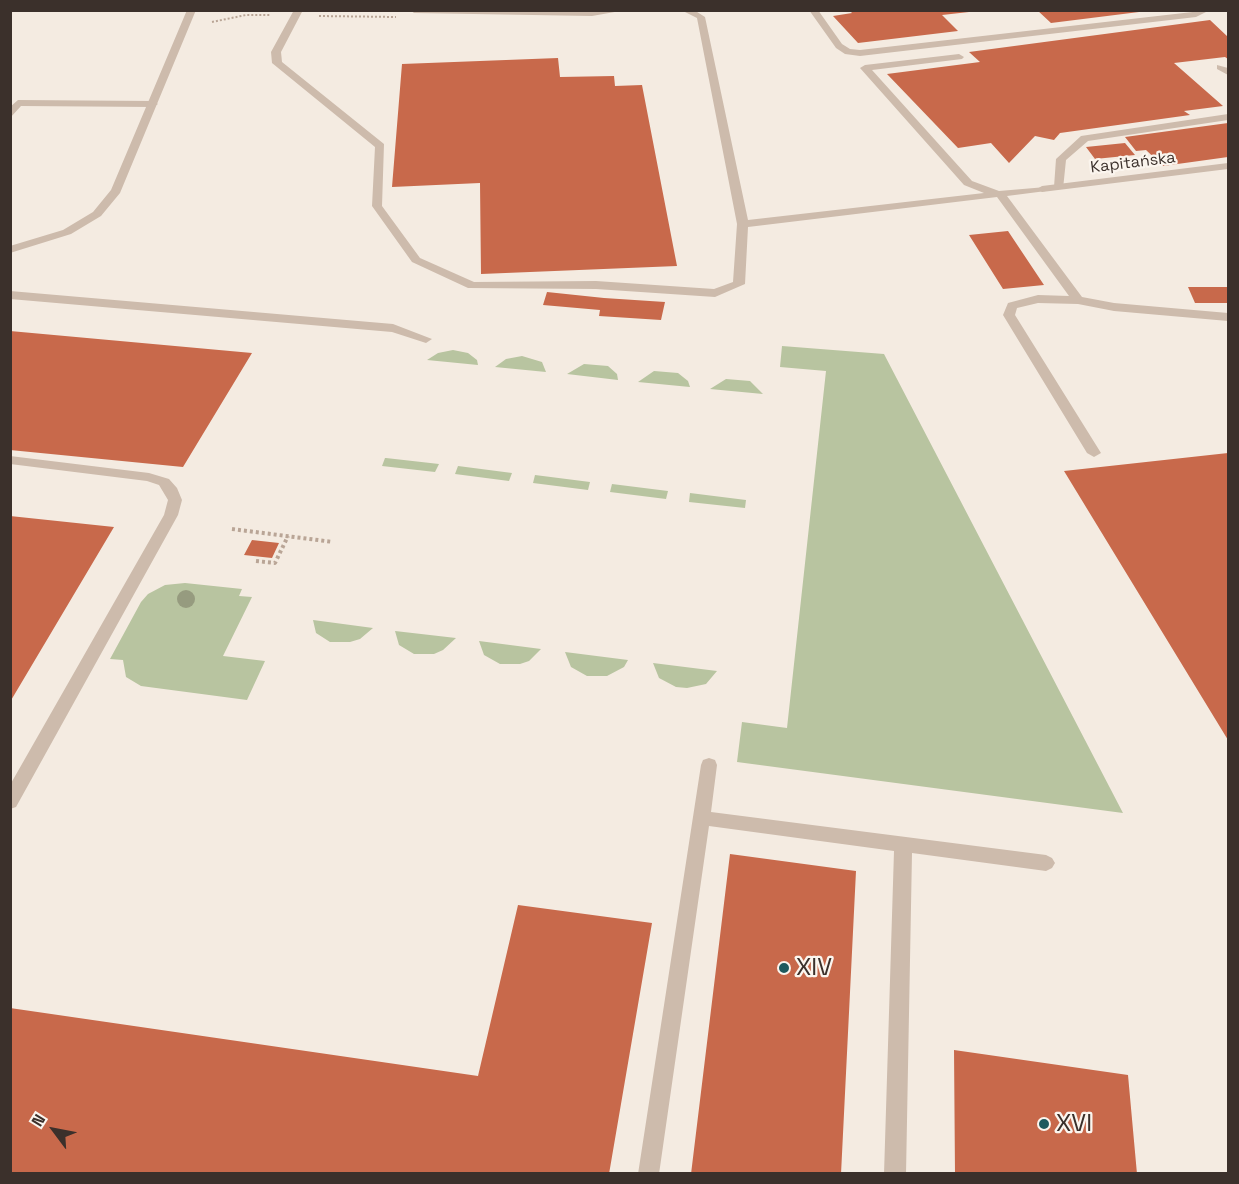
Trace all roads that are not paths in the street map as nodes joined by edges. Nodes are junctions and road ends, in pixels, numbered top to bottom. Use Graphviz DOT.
graph roads {
  1 [pos="192,10"];
  2 [pos="414,10"];
  3 [pos="622,10"];
  4 [pos="685,10"];
  5 [pos="813,10"];
  6 [pos="1206,10"];
  7 [pos="298,13"];
  8 [pos="959,57"];
  9 [pos="14,103"];
  10 [pos="153,104"];
  11 [pos="10,115"];
  12 [pos="1228,117"];
  13 [pos="1228,166"];
  14 [pos="1059,187"];
  15 [pos="1001,195"];
  16 [pos="743,224"];
  17 [pos="10,249"];
  18 [pos="10,296"];
  19 [pos="1078,300"];
  20 [pos="1228,317"];
  21 [pos="426,339"];
  22 [pos="1094,453"];
  23 [pos="10,460"];
  24 [pos="709,765"];
  25 [pos="10,802"];
  26 [pos="701,818"];
  27 [pos="903,845"];
  28 [pos="1046,863"];
  29 [pos="648,1173"];
  30 [pos="895,1173"];
  1 -- 10 [label="street"];
  2 -- 3 [label="street"];
  4 -- 16 [label="street"];
  5 -- 6 [label="street"];
  7 -- 16 [label="street"];
  8 -- 15 [label="street"];
  9 -- 10 [label="street"];
  9 -- 11 [label="street"];
  10 -- 17 [label="street"];
  12 -- 14 [label="street"];
  13 -- 14 [label="street, Kapitańska"];
  14 -- 15 [label="street, Kapitańska"];
  15 -- 16 [label="street, Kapitańska"];
  15 -- 19 [label="street"];
  18 -- 21 [label="street"];
  19 -- 20 [label="street"];
  19 -- 22 [label="street"];
  23 -- 25 [label="street"];
  24 -- 26 [label="street"];
  26 -- 27 [label="street"];
  26 -- 29 [label="street"];
  27 -- 28 [label="street"];
  27 -- 30 [label="street"];
}
